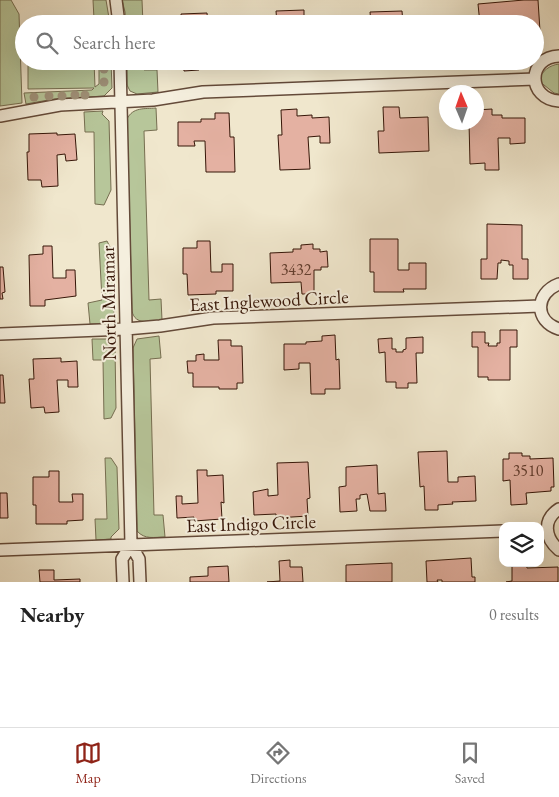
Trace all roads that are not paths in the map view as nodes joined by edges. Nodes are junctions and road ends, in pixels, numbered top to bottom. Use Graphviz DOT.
graph roads {
  1 [pos="116,0"];
  2 [pos="118,15"];
  3 [pos="559,56"];
  4 [pos="544,61"];
  5 [pos="120,70"];
  6 [pos="536,70"];
  7 [pos="534,79"];
  8 [pos="121,101"];
  9 [pos="559,101"];
  10 [pos="0,116"];
  11 [pos="559,284"];
  12 [pos="540,306"];
  13 [pos="126,329"];
  14 [pos="559,329"];
  15 [pos="0,334"];
  16 [pos="559,509"];
  17 [pos="544,530"];
  18 [pos="499,531"];
  19 [pos="131,545"];
  20 [pos="0,550"];
  21 [pos="559,550"];
  22 [pos="122,582"];
  23 [pos="140,582"];
  1 -- 2 [label="street"];
  3 -- 4 [label="street"];
  5 -- 8 [label="street, North Miramar"];
  6 -- 7 [label="street"];
  7 -- 8 [label="street"];
  7 -- 9 [label="street"];
  8 -- 10 [label="street"];
  8 -- 13 [label="street, North Miramar"];
  11 -- 12 [label="street"];
  12 -- 13 [label="street, East Inglewood Circle"];
  12 -- 14 [label="street"];
  13 -- 15 [label="street, East Inglewood Circle"];
  13 -- 19 [label="street, North Miramar"];
  16 -- 17 [label="street"];
  17 -- 21 [label="street"];
  18 -- 19 [label="street, East Indigo Circle"];
  19 -- 20 [label="street, East Indigo Circle"];
  19 -- 22 [label="street, North Miramar"];
  19 -- 23 [label="street, North Miramar"];
}
